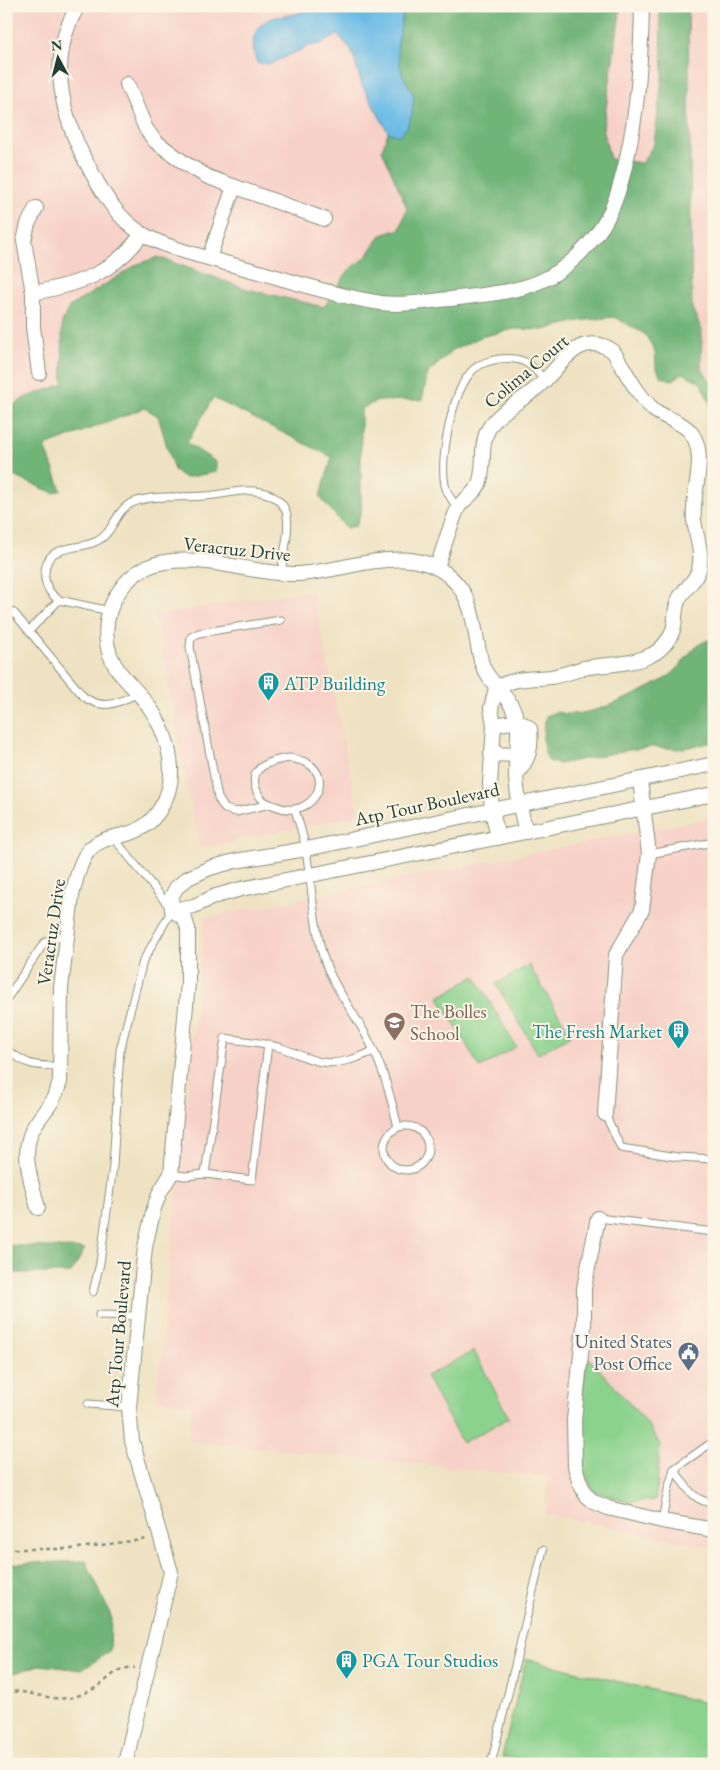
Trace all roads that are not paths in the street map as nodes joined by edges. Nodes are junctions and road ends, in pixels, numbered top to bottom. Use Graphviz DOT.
graph roads {
  1 [pos="78,6"];
  2 [pos="642,6"];
  3 [pos="127,84"];
  4 [pos="234,186"];
  5 [pos="36,208"];
  6 [pos="324,218"];
  7 [pos="142,234"];
  8 [pos="209,258"];
  9 [pos="33,293"];
  10 [pos="39,373"];
  11 [pos="545,380"];
  12 [pos="458,508"];
  13 [pos="437,567"];
  14 [pos="280,573"];
  15 [pos="59,600"];
  16 [pos="6,609"];
  17 [pos="110,611"];
  18 [pos="281,620"];
  19 [pos="29,631"];
  20 [pos="496,688"];
  21 [pos="138,693"];
  22 [pos="517,722"];
  23 [pos="494,725"];
  24 [pos="491,754"];
  25 [pos="516,755"];
  26 [pos="714,764"];
  27 [pos="516,775"];
  28 [pos="640,780"];
  29 [pos="714,794"];
  30 [pos="270,804"];
  31 [pos="520,804"];
  32 [pos="644,808"];
  33 [pos="295,810"];
  34 [pos="492,810"];
  35 [pos="526,832"];
  36 [pos="113,837"];
  37 [pos="498,838"];
  38 [pos="714,842"];
  39 [pos="306,849"];
  40 [pos="649,854"];
  41 [pos="310,875"];
  42 [pos="172,910"];
  43 [pos="68,935"];
  44 [pos="6,1000"];
  45 [pos="268,1044"];
  46 [pos="6,1050"];
  47 [pos="374,1051"];
  48 [pos="60,1066"];
  49 [pos="604,1114"];
  50 [pos="398,1127"];
  51 [pos="714,1159"];
  52 [pos="171,1174"];
  53 [pos="205,1174"];
  54 [pos="38,1208"];
  55 [pos="598,1218"];
  56 [pos="714,1232"];
  57 [pos="93,1292"];
  58 [pos="99,1315"];
  59 [pos="138,1316"];
  60 [pos="88,1404"];
  61 [pos="129,1407"];
  62 [pos="714,1440"];
  63 [pos="674,1469"];
  64 [pos="714,1503"];
  65 [pos="662,1521"];
  66 [pos="714,1530"];
  67 [pos="543,1550"];
  68 [pos="125,1764"];
  69 [pos="491,1764"];
  1 -- 7 [label="street"];
  2 -- 8 [label="street"];
  3 -- 4 [label="street"];
  4 -- 6 [label="street"];
  4 -- 8 [label="street"];
  5 -- 9 [label="street"];
  7 -- 8 [label="street"];
  7 -- 9 [label="street"];
  9 -- 10 [label="street"];
  11 -- 12 [label="street, Colima Court"];
  11 -- 12 [label="lane"];
  11 -- 20 [label="street, Colima Court"];
  12 -- 13 [label="street, Colima Court"];
  13 -- 14 [label="street, Veracruz Drive"];
  13 -- 20 [label="street, Veracruz Drive"];
  14 -- 15 [label="lane"];
  14 -- 17 [label="street, Veracruz Drive"];
  15 -- 17 [label="lane"];
  15 -- 19 [label="lane"];
  16 -- 19 [label="lane"];
  17 -- 21 [label="street, Veracruz Drive"];
  18 -- 30 [label="lane"];
  19 -- 21 [label="lane"];
  20 -- 22 [label="street, Veracruz Drive"];
  20 -- 23 [label="street"];
  21 -- 36 [label="street, Veracruz Drive"];
  22 -- 23 [label="street"];
  22 -- 25 [label="street, Veracruz Drive"];
  22 -- 27 [label="street"];
  23 -- 24 [label="street"];
  24 -- 25 [label="street"];
  24 -- 34 [label="street"];
  25 -- 27 [label="street, Veracruz Drive"];
  26 -- 28 [label="street, Atp Tour Boulevard"];
  27 -- 31 [label="street, Veracruz Drive"];
  28 -- 31 [label="street, Atp Tour Boulevard"];
  28 -- 32 [label="street"];
  29 -- 32 [label="street"];
  30 -- 33 [label="lane"];
  30 -- 33 [label="lane"];
  31 -- 34 [label="street, Atp Tour Boulevard"];
  31 -- 35 [label="street, Veracruz Drive"];
  32 -- 35 [label="street"];
  32 -- 40 [label="street"];
  33 -- 39 [label="lane"];
  34 -- 37 [label="street"];
  34 -- 39 [label="street, Atp Tour Boulevard"];
  35 -- 37 [label="street"];
  36 -- 42 [label="lane"];
  36 -- 43 [label="street, Veracruz Drive"];
  37 -- 41 [label="street"];
  38 -- 40 [label="lane"];
  39 -- 41 [label="lane"];
  39 -- 42 [label="street, Atp Tour Boulevard"];
  40 -- 49 [label="street"];
  41 -- 42 [label="street"];
  41 -- 47 [label="lane"];
  42 -- 52 [label="street, Atp Tour Boulevard"];
  42 -- 57 [label="lane"];
  43 -- 44 [label="lane"];
  43 -- 48 [label="street, Veracruz Drive"];
  45 -- 47 [label="lane"];
  45 -- 53 [label="lane"];
  45 -- 53 [label="lane"];
  46 -- 48 [label="lane"];
  47 -- 50 [label="lane"];
  48 -- 54 [label="street, Veracruz Drive"];
  49 -- 51 [label="lane"];
  50 -- 50 [label="lane"];
  52 -- 53 [label="lane"];
  52 -- 59 [label="street, Atp Tour Boulevard"];
  55 -- 56 [label="lane"];
  55 -- 65 [label="street"];
  58 -- 59 [label="lane"];
  59 -- 61 [label="street, Atp Tour Boulevard"];
  60 -- 61 [label="lane"];
  61 -- 68 [label="street, Atp Tour Boulevard"];
  62 -- 63 [label="lane"];
  63 -- 64 [label="lane"];
  63 -- 65 [label="lane"];
  65 -- 66 [label="street"];
  67 -- 69 [label="lane"];
}
